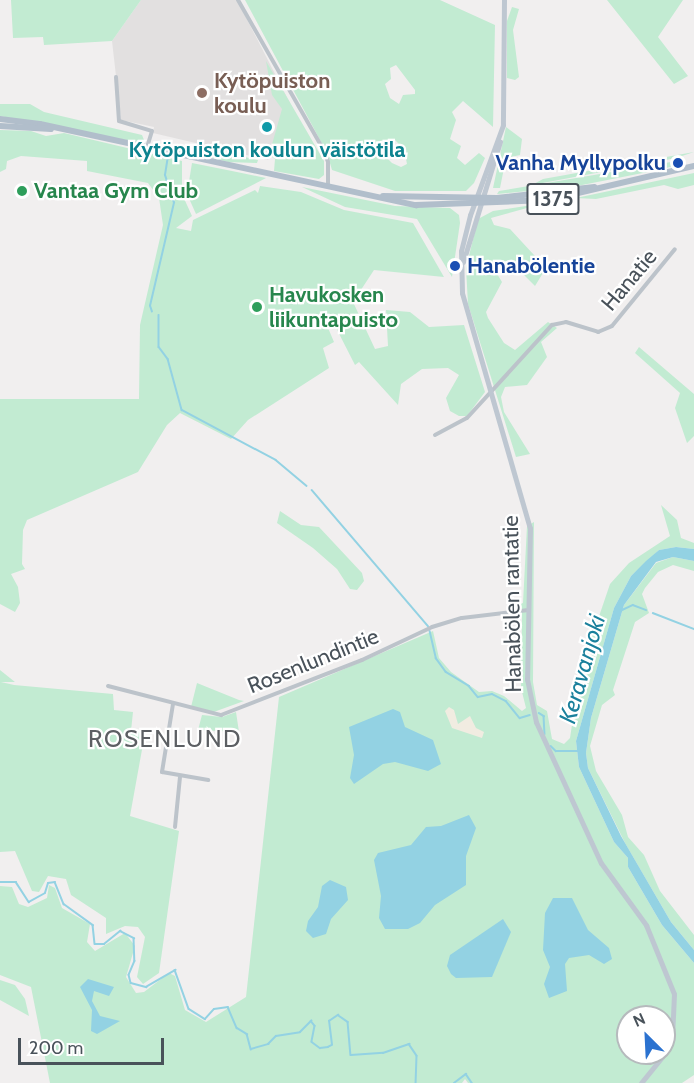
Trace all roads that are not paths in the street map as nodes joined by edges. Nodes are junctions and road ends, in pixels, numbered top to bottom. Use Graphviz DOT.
graph roads {
  1 [pos="238,0"];
  2 [pos="504,0"];
  3 [pos="116,77"];
  4 [pos="0,119"];
  5 [pos="0,126"];
  6 [pos="64,129"];
  7 [pos="147,147"];
  8 [pos="694,166"];
  9 [pos="328,185"];
  10 [pos="478,202"];
  11 [pos="675,249"];
  12 [pos="491,388"];
  13 [pos="435,435"];
  14 [pos="529,610"];
  15 [pos="108,686"];
  16 [pos="173,704"];
  17 [pos="180,777"];
  18 [pos="208,780"];
  19 [pos="175,827"];
  20 [pos="641,1083"];
  1 -- 9 [label="street"];
  2 -- 10 [label="street"];
  3 -- 7 [label="street"];
  4 -- 6 [label="main road, 1375"];
  5 -- 6 [label="main road, 1375"];
  6 -- 7 [label="main road, 1375"];
  7 -- 9 [label="main road, 1375"];
  8 -- 10 [label="main road, 1375"];
  9 -- 10 [label="main road, 1375"];
  10 -- 12 [label="street, Hanabölen rantatie"];
  11 -- 12 [label="street, Hanatie"];
  12 -- 13 [label="street, Hanatie"];
  12 -- 14 [label="street, Hanabölen rantatie"];
  14 -- 16 [label="street, Rosenlundintie"];
  14 -- 20 [label="street, Hanabölen rantatie"];
  15 -- 16 [label="street, Rosenlundintie"];
  16 -- 17 [label="street"];
  17 -- 18 [label="street"];
  17 -- 19 [label="street"];
}
